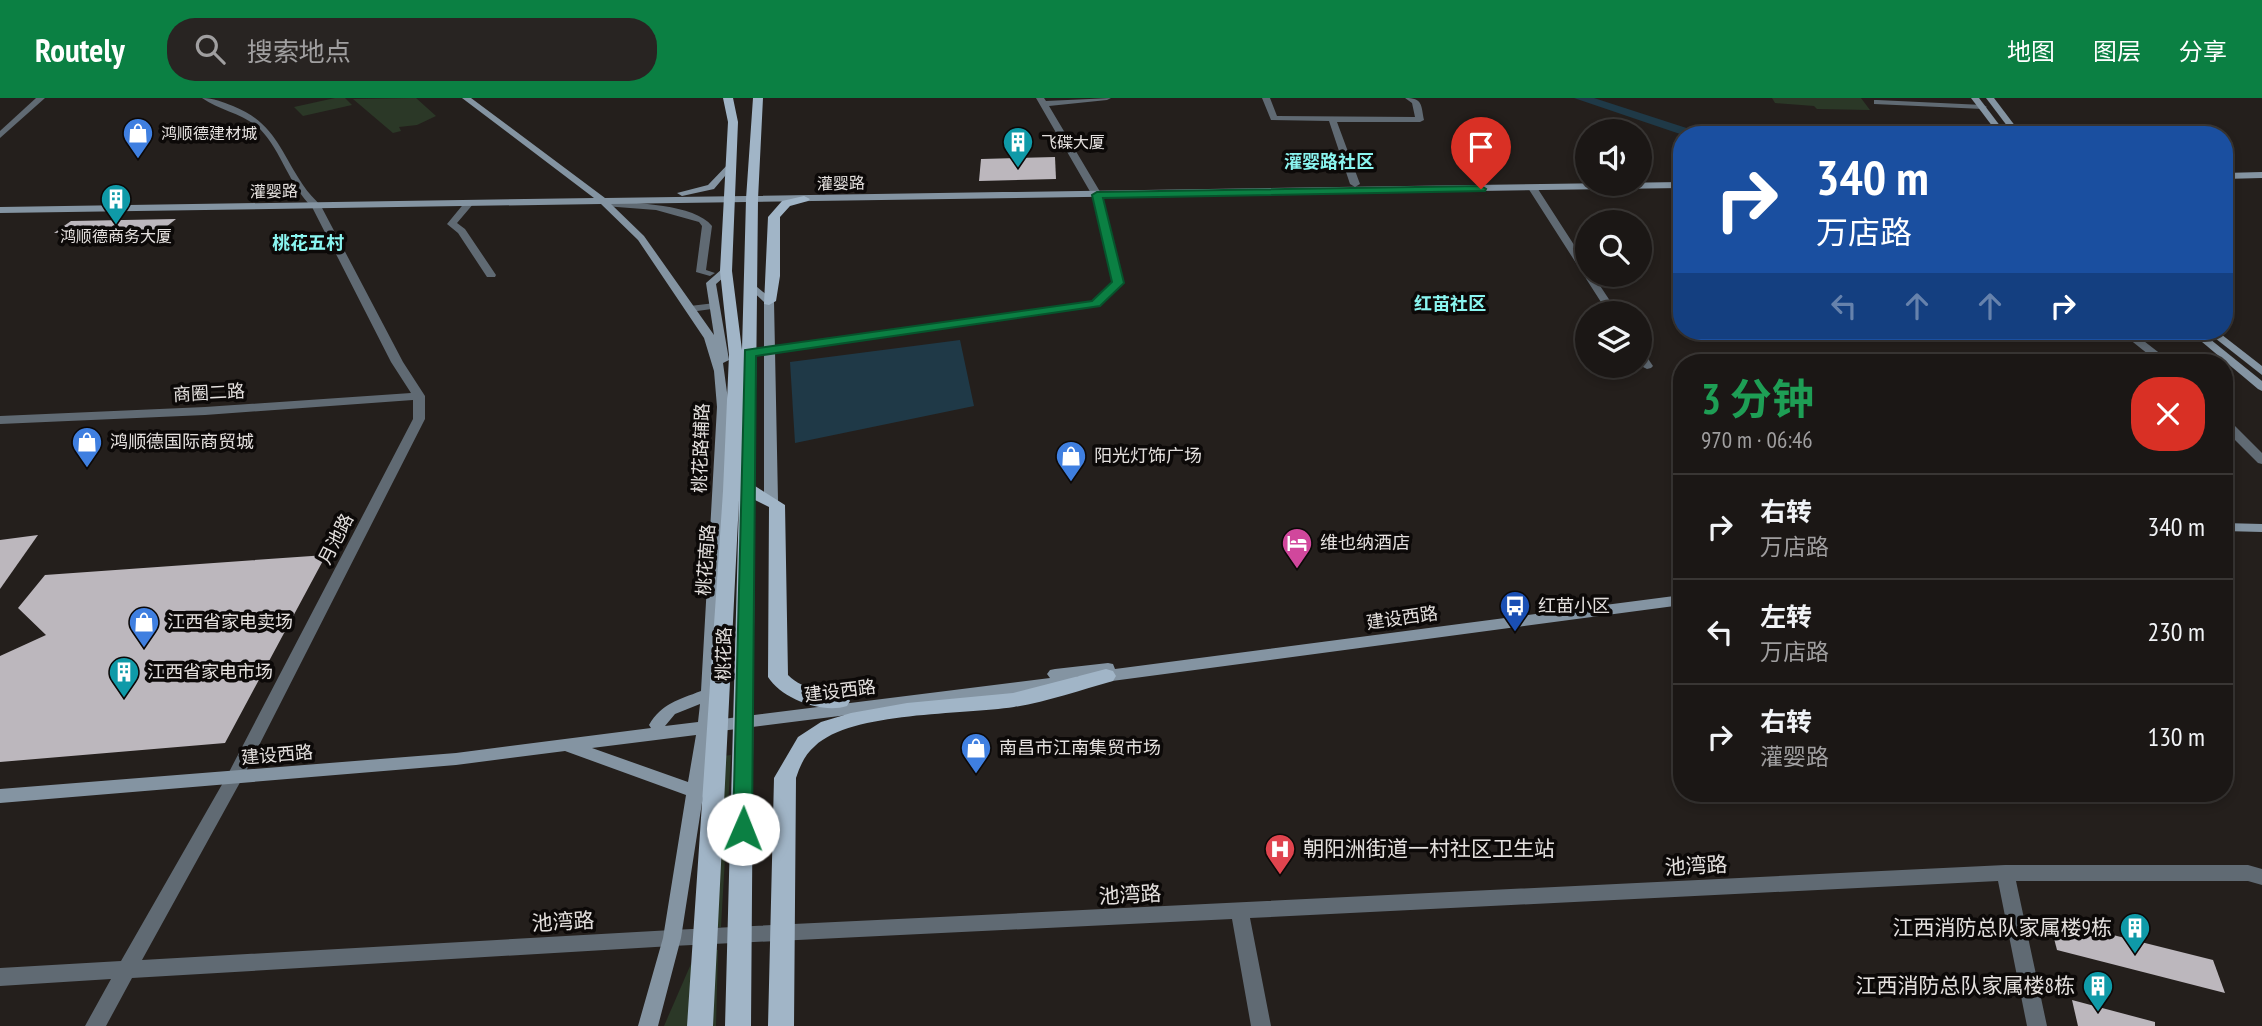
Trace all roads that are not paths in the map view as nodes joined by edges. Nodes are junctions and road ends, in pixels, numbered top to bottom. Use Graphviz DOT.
graph roads {
  1 [pos="41,98"];
  2 [pos="206,98"];
  3 [pos="466,98"];
  4 [pos="728,98"];
  5 [pos="741,98"];
  6 [pos="747,98"];
  7 [pos="758,98"];
  8 [pos="1107,98"];
  9 [pos="1266,98"];
  10 [pos="1409,98"];
  11 [pos="1975,98"];
  12 [pos="1990,98"];
  13 [pos="1042,101"];
  14 [pos="1877,102"];
  15 [pos="1983,107"];
  16 [pos="1332,119"];
  17 [pos="755,121"];
  18 [pos="733,122"];
  19 [pos="1997,126"];
  20 [pos="2011,126"];
  21 [pos="0,135"];
  22 [pos="732,163"];
  23 [pos="2262,169"];
  24 [pos="2233,170"];
  25 [pos="2262,175"];
  26 [pos="2233,176"];
  27 [pos="1652,179"];
  28 [pos="1673,179"];
  29 [pos="1575,180"];
  30 [pos="1355,184"];
  31 [pos="1673,186"];
  32 [pos="1533,188"];
  33 [pos="1095,191"];
  34 [pos="680,194"];
  35 [pos="729,196"];
  36 [pos="752,196"];
  37 [pos="804,199"];
  38 [pos="602,200"];
  39 [pos="0,202"];
  40 [pos="310,202"];
  41 [pos="469,203"];
  42 [pos="0,210"];
  43 [pos="1575,254"];
  44 [pos="718,272"];
  45 [pos="491,275"];
  46 [pos="751,285"];
  47 [pos="769,301"];
  48 [pos="715,306"];
  49 [pos="690,309"];
  50 [pos="2136,340"];
  51 [pos="2205,340"];
  52 [pos="2222,340"];
  53 [pos="769,350"];
  54 [pos="750,353"];
  55 [pos="2154,354"];
  56 [pos="2222,354"];
  57 [pos="2233,363"];
  58 [pos="2262,372"];
  59 [pos="2262,387"];
  60 [pos="419,396"];
  61 [pos="0,420"];
  62 [pos="2233,431"];
  63 [pos="2262,460"];
  64 [pos="740,490"];
  65 [pos="771,501"];
  66 [pos="2233,527"];
  67 [pos="2262,528"];
  68 [pos="2233,533"];
  69 [pos="2262,534"];
  70 [pos="1673,594"];
  71 [pos="1673,601"];
  72 [pos="1106,676"];
  73 [pos="708,694"];
  74 [pos="840,701"];
  75 [pos="745,718"];
  76 [pos="712,722"];
  77 [pos="657,725"];
  78 [pos="567,745"];
  79 [pos="237,773"];
  80 [pos="0,787"];
  81 [pos="695,791"];
  82 [pos="0,796"];
  83 [pos="2005,873"];
  84 [pos="2262,877"];
  85 [pos="1240,913"];
  86 [pos="782,933"];
  87 [pos="740,935"];
  88 [pos="703,937"];
  89 [pos="672,938"];
  90 [pos="127,971"];
  91 [pos="0,977"];
  92 [pos="739,1003"];
  93 [pos="95,1026"];
  94 [pos="648,1026"];
  95 [pos="700,1026"];
  96 [pos="738,1026"];
  97 [pos="753,1026"];
  98 [pos="781,1026"];
  99 [pos="1261,1026"];
  100 [pos="2036,1026"];
  1 -- 21 [label="street"];
  2 -- 40 [label="street"];
  3 -- 38 [label="main road, 桃花路辅路"];
  4 -- 18 [label="main road, 桃花南路"];
  5 -- 18 [label="main road"];
  6 -- 17 [label="main road"];
  7 -- 17 [label="main road"];
  8 -- 13 [label="street"];
  9 -- 16 [label="street"];
  10 -- 16 [label="street"];
  11 -- 15 [label="main road"];
  12 -- 20 [label="main road"];
  13 -- 33 [label="street"];
  14 -- 15 [label="street"];
  15 -- 19 [label="main road"];
  16 -- 30 [label="street"];
  17 -- 36 [label="main road"];
  18 -- 22 [label="main road, 桃花南路"];
  22 -- 34 [label="main road"];
  22 -- 35 [label="main road, 桃花南路"];
  23 -- 24 [label="main road"];
  25 -- 26 [label="main road"];
  27 -- 28 [label="main road"];
  29 -- 30 [label="main road, 灌婴路"];
  30 -- 33 [label="main road, 灌婴路"];
  31 -- 32 [label="main road, 灌婴路"];
  32 -- 33 [label="main road, 灌婴路"];
  32 -- 43 [label="street"];
  33 -- 36 [label="main road, 灌婴路"];
  33 -- 37 [label="main road, 灌婴路"];
  33 -- 53 [label="street"];
  34 -- 35 [label="main road, 灌婴路"];
  34 -- 38 [label="main road, 灌婴路"];
  35 -- 36 [label="main road, 灌婴路"];
  35 -- 38 [label="main road, 灌婴路"];
  35 -- 44 [label="main road, 桃花南路"];
  36 -- 37 [label="main road, 灌婴路"];
  36 -- 46 [label="main road, 桃花路"];
  37 -- 47 [label="main road"];
  38 -- 40 [label="main road, 灌婴路"];
  38 -- 41 [label="main road, 灌婴路"];
  38 -- 44 [label="street"];
  38 -- 49 [label="main road, 桃花路辅路"];
  39 -- 40 [label="main road, 灌婴路"];
  40 -- 41 [label="main road, 灌婴路"];
  40 -- 42 [label="main road, 灌婴路"];
  40 -- 60 [label="street"];
  41 -- 45 [label="street"];
  44 -- 48 [label="main road"];
  44 -- 64 [label="main road, 桃花南路"];
  46 -- 47 [label="main road"];
  46 -- 54 [label="main road, 桃花路"];
  47 -- 53 [label="main road"];
  48 -- 49 [label="street"];
  48 -- 64 [label="main road"];
  49 -- 73 [label="main road, 桃花路辅路"];
  50 -- 55 [label="street"];
  51 -- 56 [label="main road"];
  52 -- 58 [label="main road"];
  53 -- 54 [label="street"];
  53 -- 65 [label="main road"];
  54 -- 64 [label="main road, 桃花路"];
  57 -- 59 [label="main road"];
  60 -- 61 [label="street, 商圈二路"];
  60 -- 79 [label="street, 月池路"];
  62 -- 63 [label="street"];
  64 -- 65 [label="main road"];
  64 -- 75 [label="main road, 桃花路"];
  64 -- 76 [label="main road, 桃花南路"];
  65 -- 74 [label="main road"];
  66 -- 67 [label="main road"];
  68 -- 69 [label="main road"];
  70 -- 74 [label="main road, 建设西路"];
  71 -- 72 [label="main road, 建设西路"];
  72 -- 75 [label="main road, 建设西路"];
  72 -- 86 [label="main road"];
  73 -- 76 [label="main road, 桃花路辅路"];
  73 -- 77 [label="main road"];
  74 -- 75 [label="main road, 建设西路"];
  75 -- 76 [label="main road, 建设西路"];
  75 -- 87 [label="main road, 桃花路"];
  76 -- 77 [label="main road, 建设西路"];
  76 -- 78 [label="main road, 建设西路"];
  76 -- 81 [label="main road, 桃花路辅路"];
  76 -- 88 [label="main road, 桃花南路"];
  77 -- 79 [label="main road, 建设西路"];
  78 -- 79 [label="main road, 建设西路"];
  78 -- 81 [label="main road"];
  79 -- 80 [label="main road, 建设西路"];
  79 -- 82 [label="main road, 建设西路"];
  79 -- 90 [label="street, 月池路"];
  81 -- 89 [label="main road, 桃花路辅路"];
  83 -- 84 [label="street, 池湾路"];
  83 -- 85 [label="street, 池湾路"];
  83 -- 100 [label="street"];
  85 -- 86 [label="street, 池湾路"];
  85 -- 99 [label="street"];
  86 -- 87 [label="street, 池湾路"];
  86 -- 98 [label="main road"];
  87 -- 88 [label="street, 池湾路"];
  87 -- 92 [label="main road, 桃花路"];
  88 -- 89 [label="street, 池湾路"];
  88 -- 95 [label="main road, 桃花南路"];
  89 -- 90 [label="street, 池湾路"];
  89 -- 94 [label="main road, 桃花路辅路"];
  90 -- 91 [label="street, 池湾路"];
  90 -- 93 [label="street, 月池路"];
  92 -- 96 [label="main road, 桃花路"];
  92 -- 97 [label="main road"];
}
